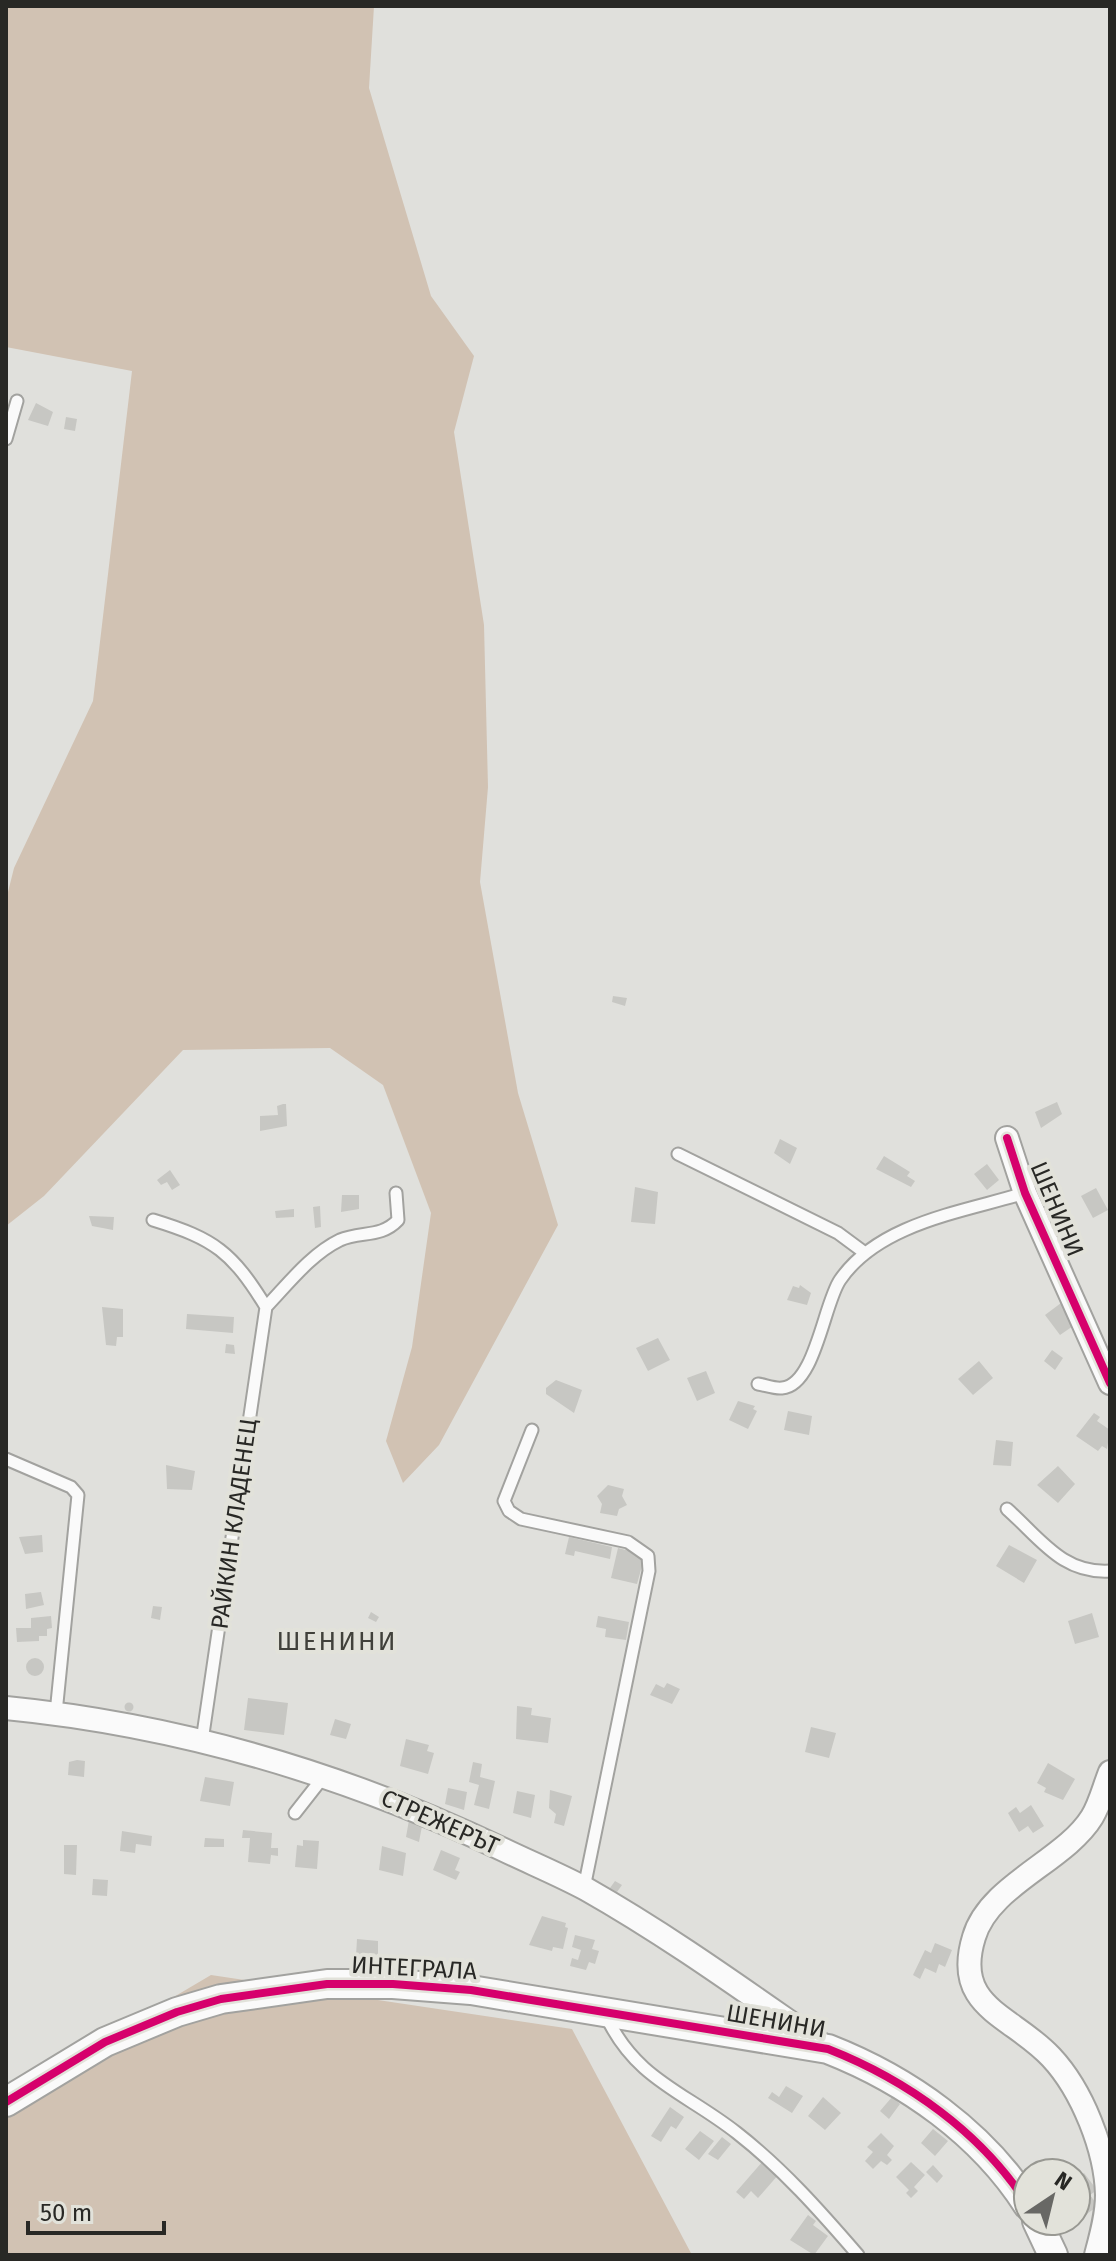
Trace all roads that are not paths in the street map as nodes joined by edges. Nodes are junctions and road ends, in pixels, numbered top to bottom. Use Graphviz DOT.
graph roads {
  1 [pos="17,401"];
  2 [pos="6,439"];
  3 [pos="1007,1138"];
  4 [pos="678,1154"];
  5 [pos="396,1193"];
  6 [pos="1025,1193"];
  7 [pos="153,1220"];
  8 [pos="865,1253"];
  9 [pos="266,1307"];
  10 [pos="1110,1383"];
  11 [pos="758,1384"];
  12 [pos="532,1430"];
  13 [pos="6,1459"];
  14 [pos="1007,1509"];
  15 [pos="1110,1571"];
  16 [pos="6,1708"];
  17 [pos="56,1713"];
  18 [pos="202,1741"];
  19 [pos="1110,1772"];
  20 [pos="324,1775"];
  21 [pos="295,1813"];
  22 [pos="584,1888"];
  23 [pos="604,2012"];
  24 [pos="828,2049"];
  25 [pos="6,2102"];
  26 [pos="1012,2185"];
  27 [pos="858,2255"];
  28 [pos="1096,2255"];
  1 -- 2 [label="lane"];
  3 -- 6 [label="street, ШЕНИНИ"];
  4 -- 8 [label="lane"];
  5 -- 9 [label="lane"];
  6 -- 8 [label="lane, ШЕНИНИ"];
  6 -- 10 [label="street, ШЕНИНИ"];
  7 -- 9 [label="lane"];
  8 -- 11 [label="lane, ШЕНИНИ"];
  9 -- 18 [label="lane, РАЙКИН КЛАДЕНЕЦ"];
  12 -- 22 [label="lane"];
  13 -- 17 [label="lane"];
  14 -- 15 [label="lane"];
  16 -- 17 [label="street, СТРЕЖЕРЪТ"];
  17 -- 18 [label="street, СТРЕЖЕРЪТ"];
  18 -- 20 [label="street, СТРЕЖЕРЪТ"];
  19 -- 28 [label="street"];
  20 -- 21 [label="lane"];
  20 -- 22 [label="street, СТРЕЖЕРЪТ"];
  22 -- 24 [label="street, СТРЕЖЕРЪТ"];
  23 -- 24 [label="street, ШЕНИНИ"];
  23 -- 25 [label="street, ИНТЕГРАЛА"];
  23 -- 27 [label="lane"];
  24 -- 26 [label="street, ШЕНИНИ"];
}
